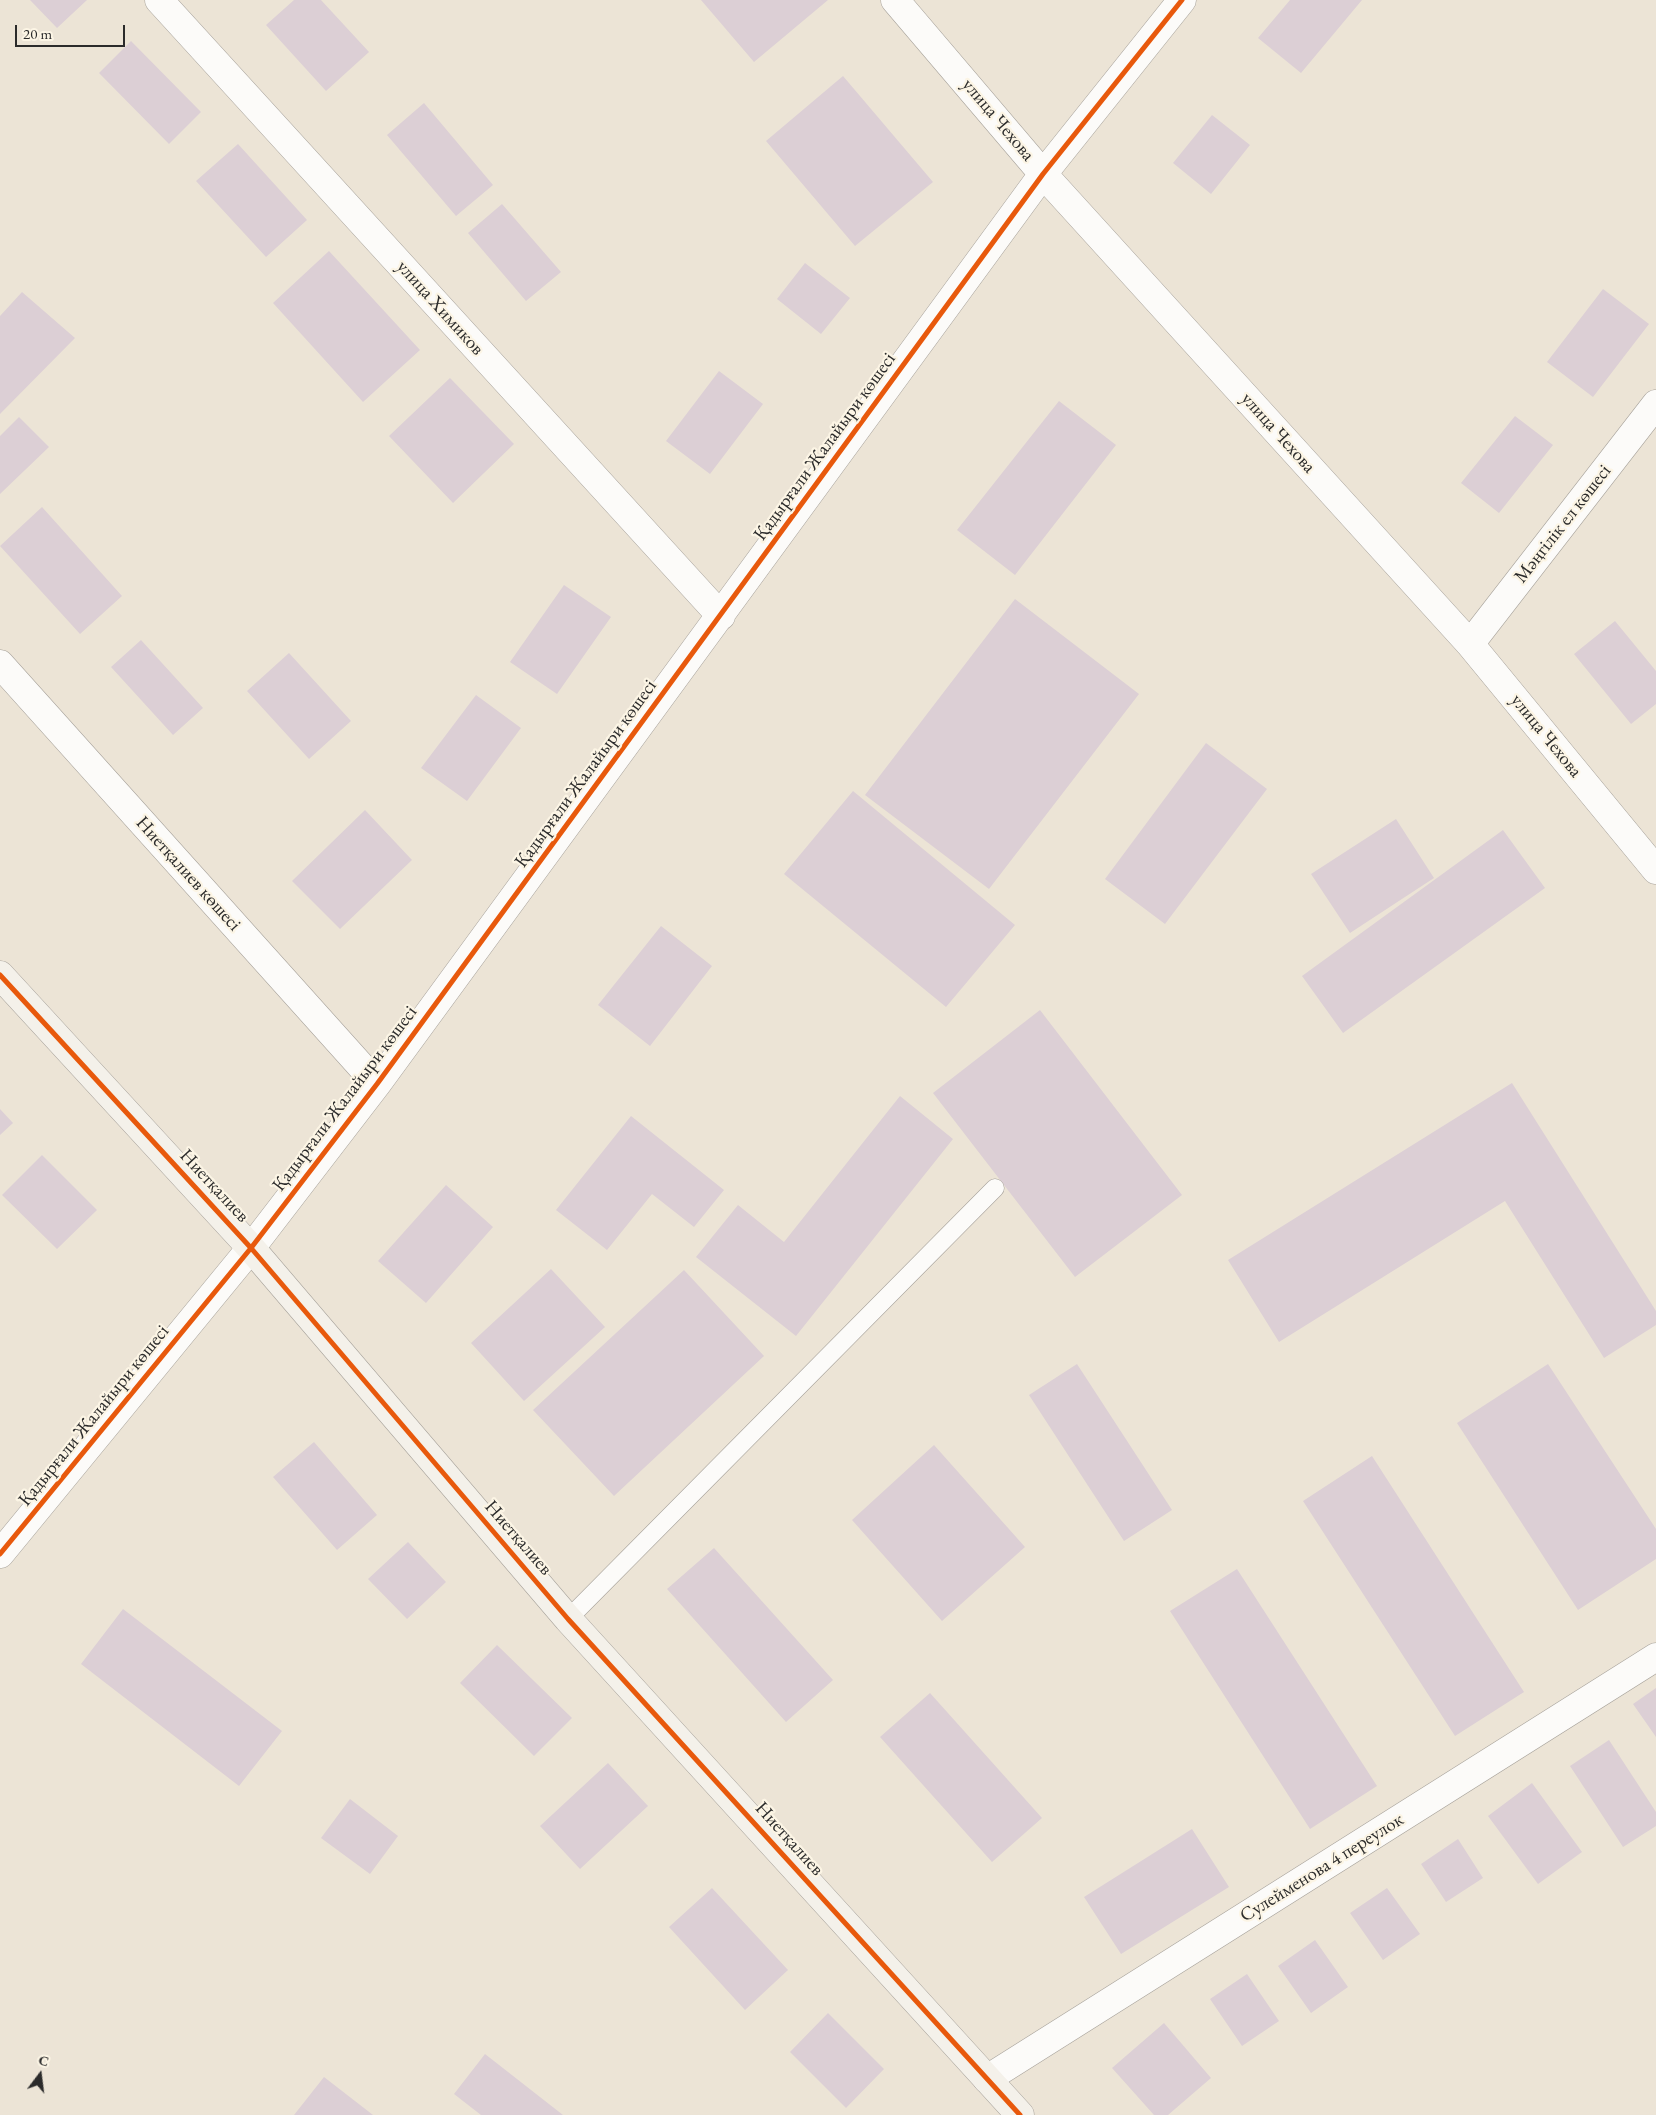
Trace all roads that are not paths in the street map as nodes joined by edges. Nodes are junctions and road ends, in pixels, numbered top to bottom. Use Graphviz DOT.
graph roads {
  1 [pos="159,0"];
  2 [pos="895,0"];
  3 [pos="1182,0"];
  4 [pos="1043,174"];
  5 [pos="1656,404"];
  6 [pos="721,616"];
  7 [pos="1470,644"];
  8 [pos="0,664"];
  9 [pos="1656,870"];
  10 [pos="0,974"];
  11 [pos="377,1084"];
  12 [pos="995,1188"];
  13 [pos="251,1248"];
  14 [pos="0,1554"];
  15 [pos="568,1619"];
  16 [pos="1656,1657"];
  17 [pos="987,2079"];
  18 [pos="1020,2115"];
  1 -- 6 [label="street, улица Химиков"];
  2 -- 4 [label="street, улица Чехова"];
  3 -- 4 [label="street, Қадырғали Жалайыри көшесі"];
  4 -- 6 [label="street, Қадырғали Жалайыри көшесі"];
  4 -- 7 [label="street, улица Чехова"];
  5 -- 7 [label="street, Мәңгілік ел көшесі"];
  6 -- 11 [label="street, Қадырғали Жалайыри көшесі"];
  7 -- 9 [label="street, улица Чехова"];
  8 -- 11 [label="street, Ниетқалиев көшесі"];
  10 -- 13 [label="street, Ниетқалиев"];
  11 -- 13 [label="street, Қадырғали Жалайыри көшесі"];
  12 -- 15 [label="lane"];
  13 -- 14 [label="street, Қадырғали Жалайыри көшесі"];
  13 -- 15 [label="street, Ниетқалиев"];
  15 -- 17 [label="street, Ниетқалиев"];
  16 -- 17 [label="street, Сулейменова 4 переулок"];
  17 -- 18 [label="street, Ниетқалиев"];
}
